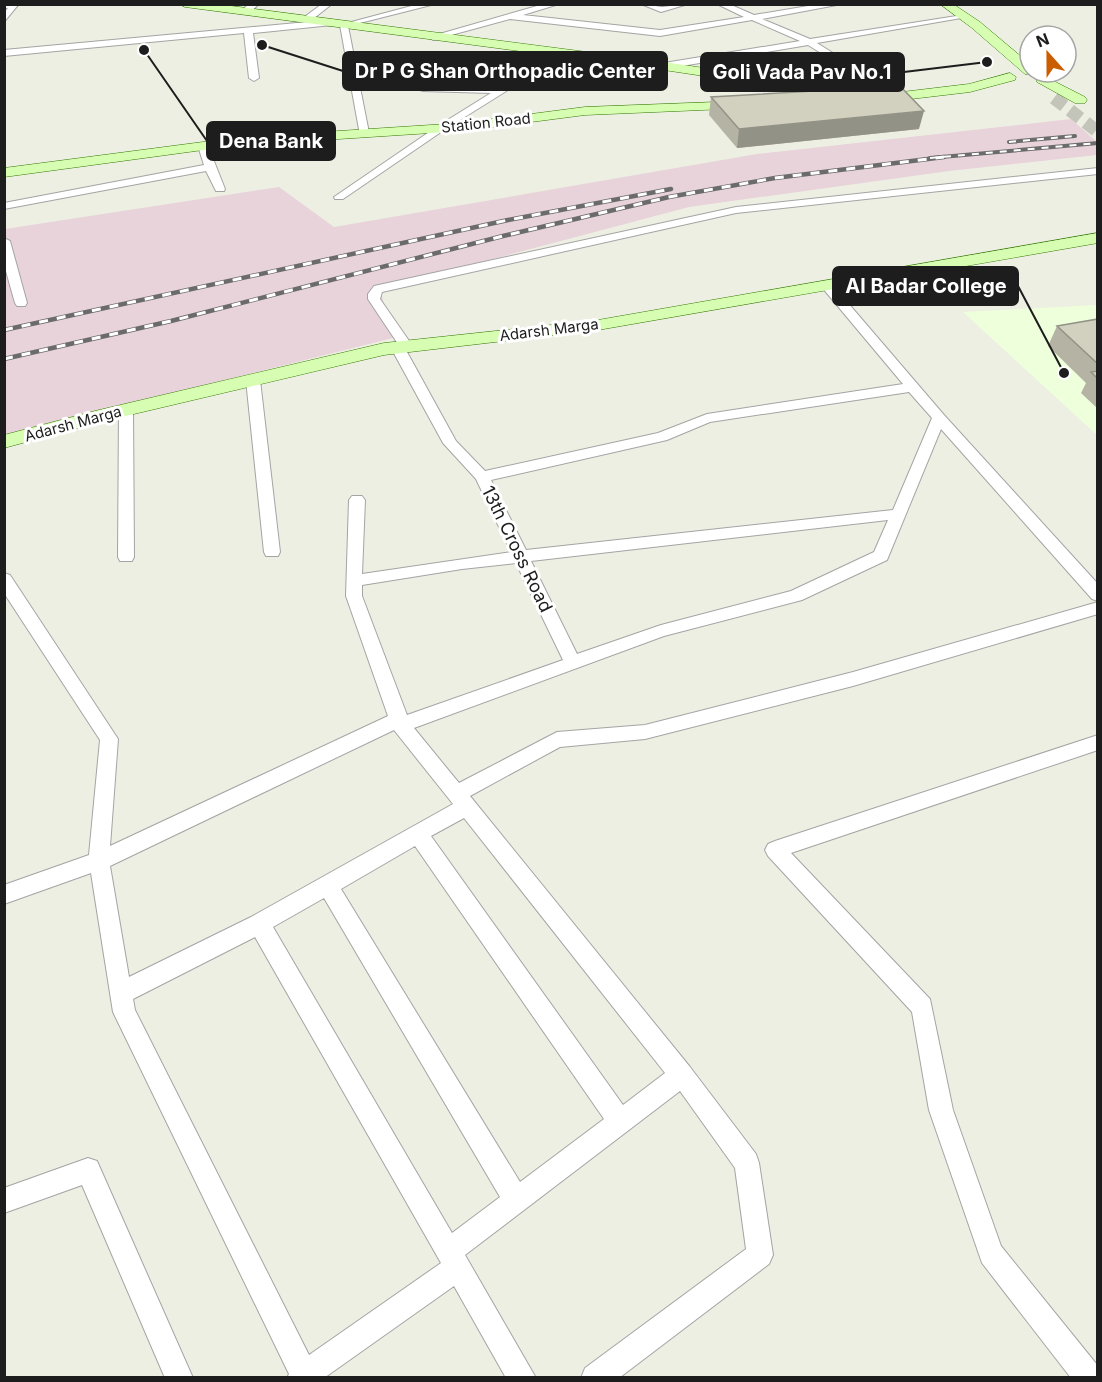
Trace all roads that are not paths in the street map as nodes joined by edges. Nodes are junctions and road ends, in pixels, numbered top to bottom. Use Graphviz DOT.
graph roads {
  1 [pos="185,4"];
  2 [pos="328,4"];
  3 [pos="431,4"];
  4 [pos="555,4"];
  5 [pos="645,4"];
  6 [pos="684,4"];
  7 [pos="721,4"];
  8 [pos="796,4"];
  9 [pos="838,4"];
  10 [pos="945,4"];
  11 [pos="4,6"];
  12 [pos="250,8"];
  13 [pos="808,9"];
  14 [pos="510,16"];
  15 [pos="963,16"];
  16 [pos="754,18"];
  17 [pos="4,20"];
  18 [pos="306,20"];
  19 [pos="329,23"];
  20 [pos="344,25"];
  21 [pos="248,30"];
  22 [pos="433,37"];
  23 [pos="809,42"];
  24 [pos="563,53"];
  25 [pos="4,54"];
  26 [pos="664,66"];
  27 [pos="1018,67"];
  28 [pos="254,78"];
  29 [pos="1018,79"];
  30 [pos="1034,84"];
  31 [pos="1041,84"];
  32 [pos="423,88"];
  33 [pos="501,91"];
  34 [pos="898,98"];
  35 [pos="1054,98"];
  36 [pos="879,99"];
  37 [pos="1080,100"];
  38 [pos="808,102"];
  39 [pos="761,104"];
  40 [pos="441,128"];
  41 [pos="364,133"];
  42 [pos="202,146"];
  43 [pos="210,166"];
  44 [pos="1098,171"];
  45 [pos="4,173"];
  46 [pos="220,189"];
  47 [pos="339,197"];
  48 [pos="4,206"];
  49 [pos="1098,238"];
  50 [pos="4,241"];
  51 [pos="826,285"];
  52 [pos="21,303"];
  53 [pos="402,348"];
  54 [pos="253,380"];
  55 [pos="912,387"];
  56 [pos="126,410"];
  57 [pos="939,418"];
  58 [pos="4,442"];
  59 [pos="482,477"];
  60 [pos="357,500"];
  61 [pos="899,514"];
  62 [pos="272,552"];
  63 [pos="520,555"];
  64 [pos="126,557"];
  65 [pos="4,579"];
  66 [pos="352,582"];
  67 [pos="1098,595"];
  68 [pos="1098,608"];
  69 [pos="573,663"];
  70 [pos="400,722"];
  71 [pos="1098,742"];
  72 [pos="462,800"];
  73 [pos="418,834"];
  74 [pos="99,861"];
  75 [pos="327,885"];
  76 [pos="4,896"];
  77 [pos="259,924"];
  78 [pos="121,993"];
  79 [pos="682,1075"];
  80 [pos="620,1122"];
  81 [pos="516,1200"];
  82 [pos="4,1201"];
  83 [pos="453,1259"];
  84 [pos="302,1376"];
  85 [pos="179,1377"];
  86 [pos="522,1377"];
  87 [pos="595,1377"];
  88 [pos="1089,1377"];
  1 -- 12 [label="main road"];
  2 -- 18 [label="street"];
  3 -- 20 [label="street"];
  4 -- 14 [label="street"];
  5 -- 6 [label="street"];
  7 -- 16 [label="street"];
  8 -- 13 [label="street"];
  9 -- 13 [label="street"];
  10 -- 15 [label="main road"];
  11 -- 17 [label="street"];
  12 -- 18 [label="main road"];
  13 -- 16 [label="street"];
  14 -- 16 [label="street"];
  14 -- 22 [label="street"];
  15 -- 23 [label="street"];
  15 -- 27 [label="main road"];
  16 -- 23 [label="street"];
  18 -- 19 [label="main road"];
  19 -- 20 [label="main road"];
  19 -- 21 [label="street"];
  20 -- 22 [label="main road"];
  20 -- 41 [label="street"];
  21 -- 25 [label="street"];
  21 -- 28 [label="street"];
  22 -- 24 [label="main road"];
  23 -- 26 [label="street"];
  23 -- 34 [label="street"];
  24 -- 26 [label="main road"];
  24 -- 33 [label="street"];
  26 -- 36 [label="main road"];
  29 -- 34 [label="main road"];
  30 -- 35 [label="main road"];
  31 -- 37 [label="main road"];
  32 -- 33 [label="street"];
  33 -- 40 [label="street"];
  34 -- 36 [label="main road"];
  36 -- 38 [label="main road"];
  39 -- 40 [label="main road, Station Road"];
  40 -- 41 [label="main road, Station Road"];
  40 -- 47 [label="street"];
  41 -- 42 [label="main road, Station Road"];
  42 -- 43 [label="street"];
  42 -- 45 [label="main road, Station Road"];
  43 -- 46 [label="street"];
  43 -- 48 [label="street"];
  44 -- 53 [label="street, 13th Cross Road"];
  49 -- 51 [label="main road, Adarsh Marga"];
  50 -- 52 [label="street"];
  51 -- 53 [label="main road, Adarsh Marga"];
  51 -- 55 [label="street"];
  53 -- 54 [label="main road, Adarsh Marga"];
  53 -- 59 [label="street, 13th Cross Road"];
  54 -- 56 [label="main road, Adarsh Marga"];
  54 -- 62 [label="street"];
  55 -- 57 [label="street"];
  55 -- 59 [label="street"];
  56 -- 58 [label="main road, Adarsh Marga"];
  56 -- 64 [label="street"];
  57 -- 61 [label="street"];
  57 -- 67 [label="street"];
  59 -- 63 [label="street, 13th Cross Road"];
  60 -- 66 [label="street"];
  61 -- 63 [label="street"];
  61 -- 69 [label="street"];
  63 -- 66 [label="street"];
  63 -- 69 [label="street, 13th Cross Road"];
  65 -- 74 [label="street"];
  66 -- 70 [label="street"];
  68 -- 72 [label="street"];
  69 -- 70 [label="street"];
  70 -- 72 [label="street"];
  70 -- 74 [label="street"];
  71 -- 88 [label="street"];
  72 -- 73 [label="street"];
  72 -- 79 [label="street"];
  73 -- 75 [label="street"];
  73 -- 80 [label="street"];
  74 -- 76 [label="street"];
  74 -- 78 [label="street"];
  75 -- 77 [label="street"];
  75 -- 81 [label="street"];
  77 -- 78 [label="street"];
  77 -- 83 [label="street"];
  78 -- 84 [label="street"];
  79 -- 80 [label="street"];
  79 -- 87 [label="street"];
  80 -- 81 [label="street"];
  81 -- 83 [label="street"];
  82 -- 85 [label="street"];
  83 -- 84 [label="street"];
  83 -- 86 [label="street"];
}
